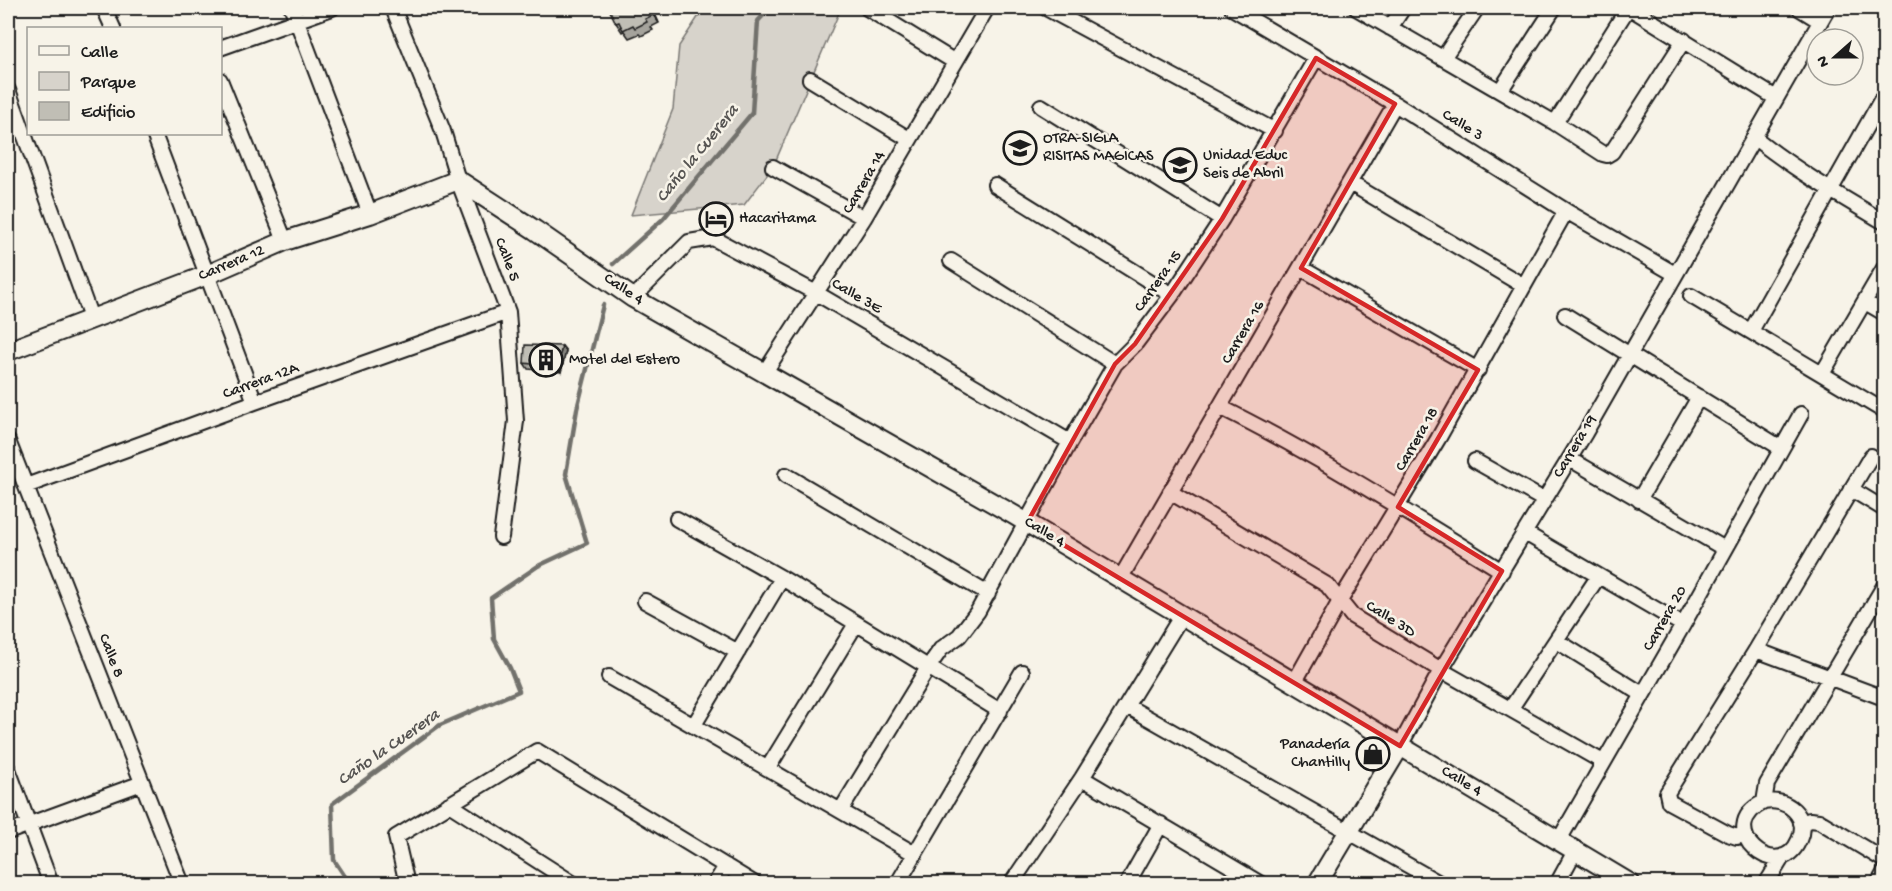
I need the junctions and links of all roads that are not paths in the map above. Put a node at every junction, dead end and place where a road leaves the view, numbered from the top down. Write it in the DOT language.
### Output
graph roads {
  1 [pos="104,8"];
  2 [pos="332,8"];
  3 [pos="393,8"];
  4 [pos="867,8"];
  5 [pos="987,8"];
  6 [pos="1046,8"];
  7 [pos="1232,8"];
  8 [pos="1356,8"];
  9 [pos="1403,8"];
  10 [pos="1477,8"];
  11 [pos="1554,8"];
  12 [pos="1629,8"];
  13 [pos="1799,8"];
  14 [pos="1828,8"];
  15 [pos="294,13"];
  16 [pos="1820,21"];
  17 [pos="113,27"];
  18 [pos="1390,28"];
  19 [pos="1684,40"];
  20 [pos="222,47"];
  21 [pos="1316,58"];
  22 [pos="1443,58"];
  23 [pos="955,62"];
  24 [pos="810,79"];
  25 [pos="222,85"];
  26 [pos="8,90"];
  27 [pos="1500,91"];
  28 [pos="1884,95"];
  29 [pos="1776,98"];
  30 [pos="1395,104"];
  31 [pos="1041,106"];
  32 [pos="1555,123"];
  33 [pos="1275,131"];
  34 [pos="154,135"];
  35 [pos="909,138"];
  36 [pos="1755,138"];
  37 [pos="773,167"];
  38 [pos="458,180"];
  39 [pos="1350,183"];
  40 [pos="995,185"];
  41 [pos="1832,191"];
  42 [pos="1566,211"];
  43 [pos="370,214"];
  44 [pos="864,218"];
  45 [pos="1222,219"];
  46 [pos="1884,222"];
  47 [pos="285,241"];
  48 [pos="951,261"];
  49 [pos="1300,268"];
  50 [pos="1884,268"];
  51 [pos="1675,274"];
  52 [pos="207,275"];
  53 [pos="1524,286"];
  54 [pos="816,293"];
  55 [pos="1172,295"];
  56 [pos="1691,296"];
  57 [pos="633,298"];
  58 [pos="1865,302"];
  59 [pos="508,312"];
  60 [pos="1884,313"];
  61 [pos="1564,315"];
  62 [pos="91,318"];
  63 [pos="1751,331"];
  64 [pos="8,351"];
  65 [pos="1629,354"];
  66 [pos="1115,364"];
  67 [pos="1478,370"];
  68 [pos="765,372"];
  69 [pos="1822,374"];
  70 [pos="1699,397"];
  71 [pos="255,402"];
  72 [pos="1220,407"];
  73 [pos="1884,411"];
  74 [pos="1801,414"];
  75 [pos="8,441"];
  76 [pos="1070,442"];
  77 [pos="1781,448"];
  78 [pos="1871,456"];
  79 [pos="1570,459"];
  80 [pos="1475,460"];
  81 [pos="786,475"];
  82 [pos="26,486"];
  83 [pos="1851,489"];
  84 [pos="1170,492"];
  85 [pos="1639,500"];
  86 [pos="1544,501"];
  87 [pos="1398,507"];
  88 [pos="1884,508"];
  89 [pos="677,519"];
  90 [pos="1027,523"];
  91 [pos="1525,533"];
  92 [pos="501,537"];
  93 [pos="1725,549"];
  94 [pos="1502,572"];
  95 [pos="1598,577"];
  96 [pos="782,578"];
  97 [pos="1120,579"];
  98 [pos="1884,586"];
  99 [pos="988,594"];
  100 [pos="645,601"];
  101 [pos="1340,601"];
  102 [pos="1182,615"];
  103 [pos="856,624"];
  104 [pos="1683,625"];
  105 [pos="1557,641"];
  106 [pos="1756,650"];
  107 [pos="738,652"];
  108 [pos="929,666"];
  109 [pos="1441,670"];
  110 [pos="1022,672"];
  111 [pos="609,676"];
  112 [pos="1830,678"];
  113 [pos="1294,683"];
  114 [pos="1642,694"];
  115 [pos="1884,698"];
  116 [pos="1126,706"];
  117 [pos="1511,708"];
  118 [pos="1000,711"];
  119 [pos="694,725"];
  120 [pos="1400,746"];
  121 [pos="1603,762"];
  122 [pos="768,768"];
  123 [pos="8,769"];
  124 [pos="1082,778"];
  125 [pos="142,783"];
  126 [pos="1764,802"];
  127 [pos="449,804"];
  128 [pos="841,810"];
  129 [pos="1801,823"];
  130 [pos="29,824"];
  131 [pos="1161,824"];
  132 [pos="1349,831"];
  133 [pos="8,832"];
  134 [pos="1745,834"];
  135 [pos="1559,840"];
  136 [pos="1575,850"];
  137 [pos="915,854"];
  138 [pos="1783,856"];
  139 [pos="1884,860"];
  140 [pos="726,866"];
  141 [pos="1884,873"];
  142 [pos="899,881"];
  143 [pos="51,884"];
  144 [pos="182,884"];
  145 [pos="407,884"];
  146 [pos="574,884"];
  147 [pos="715,884"];
  148 [pos="755,884"];
  149 [pos="1011,884"];
  150 [pos="1127,884"];
  151 [pos="1261,884"];
  152 [pos="1317,884"];
  153 [pos="1441,884"];
  154 [pos="1557,884"];
  155 [pos="1631,884"];
  156 [pos="1766,884"];
  157 [pos="1878,884"];
  1 -- 17 [label="street"];
  2 -- 15 [label="street"];
  3 -- 38 [label="street, Calle 5"];
  4 -- 23 [label="street"];
  5 -- 23 [label="street, Carrera 14"];
  6 -- 33 [label="street"];
  7 -- 21 [label="street, Calle 3"];
  8 -- 18 [label="street"];
  9 -- 18 [label="street"];
  10 -- 22 [label="street"];
  11 -- 27 [label="street"];
  12 -- 19 [label="street"];
  12 -- 32 [label="street"];
  13 -- 16 [label="street"];
  14 -- 16 [label="street, Carrera 19"];
  15 -- 20 [label="street"];
  15 -- 43 [label="street"];
  16 -- 29 [label="street, Carrera 19"];
  18 -- 22 [label="street"];
  19 -- 29 [label="street"];
  19 -- 32 [label="street"];
  21 -- 30 [label="street, Calle 3"];
  21 -- 33 [label="street, Carrera 15"];
  22 -- 27 [label="street"];
  23 -- 35 [label="street, Carrera 14"];
  24 -- 35 [label="street"];
  25 -- 47 [label="street"];
  26 -- 62 [label="street"];
  27 -- 32 [label="street"];
  28 -- 41 [label="street"];
  29 -- 36 [label="street, Carrera 19"];
  30 -- 39 [label="street, Carrera 16"];
  30 -- 42 [label="street, Calle 3"];
  31 -- 45 [label="street"];
  33 -- 45 [label="street, Carrera 15"];
  34 -- 52 [label="street"];
  35 -- 44 [label="street, Carrera 14"];
  36 -- 41 [label="street"];
  36 -- 51 [label="street, Carrera 19"];
  37 -- 44 [label="street"];
  38 -- 43 [label="street, Carrera 12"];
  38 -- 57 [label="street, Calle 4"];
  38 -- 59 [label="street, Calle 5"];
  39 -- 49 [label="street, Carrera 16"];
  39 -- 53 [label="street"];
  40 -- 55 [label="street"];
  41 -- 46 [label="street"];
  41 -- 63 [label="street"];
  42 -- 51 [label="street, Calle 3"];
  42 -- 53 [label="street, Carrera 18"];
  43 -- 47 [label="street, Carrera 12"];
  44 -- 54 [label="street, Carrera 14"];
  45 -- 55 [label="street, Carrera 15"];
  47 -- 52 [label="street, Carrera 12"];
  48 -- 66 [label="street"];
  49 -- 67 [label="street"];
  49 -- 72 [label="street, Carrera 16"];
  50 -- 58 [label="street"];
  51 -- 65 [label="street, Carrera 19"];
  52 -- 62 [label="street, Carrera 12"];
  52 -- 71 [label="street"];
  53 -- 67 [label="street, Carrera 18"];
  54 -- 57 [label="street, Calle 3E"];
  54 -- 68 [label="street, Carrera 14"];
  54 -- 76 [label="street, Calle 3E"];
  55 -- 66 [label="street, Carrera 15"];
  56 -- 63 [label="street"];
  57 -- 68 [label="street, Calle 4"];
  58 -- 60 [label="street"];
  58 -- 69 [label="street"];
  59 -- 71 [label="street, Carrera 12A"];
  59 -- 92 [label="street, Calle 5"];
  61 -- 65 [label="street"];
  62 -- 64 [label="street, Carrera 12"];
  63 -- 69 [label="street"];
  65 -- 70 [label="street"];
  65 -- 79 [label="street, Carrera 19"];
  66 -- 76 [label="street, Carrera 15"];
  67 -- 87 [label="street, Carrera 18"];
  68 -- 90 [label="street, Calle 4"];
  69 -- 73 [label="street"];
  70 -- 77 [label="street"];
  70 -- 85 [label="street"];
  71 -- 82 [label="street, Carrera 12A"];
  72 -- 84 [label="street, Carrera 16"];
  72 -- 87 [label="street"];
  74 -- 77 [label="street, Carrera 20"];
  75 -- 82 [label="street, Calle 8"];
  76 -- 90 [label="street, Carrera 15"];
  77 -- 93 [label="street, Carrera 20"];
  78 -- 83 [label="street"];
  79 -- 85 [label="street"];
  79 -- 86 [label="street, Carrera 19"];
  80 -- 86 [label="street"];
  81 -- 99 [label="street"];
  82 -- 125 [label="street, Calle 8"];
  83 -- 88 [label="street"];
  83 -- 106 [label="street"];
  84 -- 97 [label="street, Carrera 16"];
  84 -- 101 [label="street, Calle 3D"];
  85 -- 93 [label="street"];
  86 -- 91 [label="street, Carrera 19"];
  87 -- 94 [label="street"];
  87 -- 101 [label="street, Carrera 18"];
  89 -- 96 [label="street"];
  90 -- 97 [label="street, Calle 4"];
  90 -- 99 [label="street, Carrera 15"];
  91 -- 94 [label="street, Carrera 19"];
  91 -- 95 [label="street"];
  93 -- 104 [label="street, Carrera 20"];
  94 -- 109 [label="street, Carrera 19"];
  95 -- 104 [label="street"];
  95 -- 105 [label="street"];
  96 -- 103 [label="street"];
  96 -- 107 [label="street"];
  97 -- 102 [label="street, Calle 4"];
  98 -- 112 [label="street"];
  99 -- 108 [label="street, Carrera 15"];
  100 -- 107 [label="street"];
  101 -- 109 [label="street, Calle 3D"];
  101 -- 113 [label="street, Carrera 18"];
  102 -- 113 [label="street, Calle 4"];
  102 -- 116 [label="street"];
  103 -- 108 [label="street"];
  103 -- 122 [label="street"];
  104 -- 114 [label="street, Carrera 20"];
  105 -- 114 [label="street"];
  105 -- 117 [label="street"];
  106 -- 112 [label="street"];
  106 -- 134 [label="street"];
  107 -- 119 [label="street"];
  108 -- 118 [label="street"];
  108 -- 128 [label="street, Carrera 15"];
  109 -- 117 [label="street, Calle 3D"];
  109 -- 120 [label="street, Carrera 19"];
  110 -- 118 [label="street"];
  111 -- 119 [label="street"];
  112 -- 115 [label="street"];
  112 -- 126 [label="street"];
  113 -- 120 [label="street, Calle 4"];
  114 -- 121 [label="street, Carrera 20"];
  116 -- 124 [label="street"];
  116 -- 132 [label="street"];
  117 -- 121 [label="street, Calle 3D"];
  118 -- 137 [label="street"];
  119 -- 122 [label="street"];
  120 -- 132 [label="street, Carrera 19"];
  120 -- 135 [label="street, Calle 4"];
  121 -- 135 [label="street, Carrera 20"];
  122 -- 128 [label="street"];
  123 -- 130 [label="street"];
  124 -- 131 [label="street"];
  124 -- 149 [label="street"];
  125 -- 130 [label="street"];
  125 -- 144 [label="street, Calle 8"];
  126 -- 129 [label="street"];
  126 -- 134 [label="street"];
  127 -- 140 [label="street"];
  127 -- 145 [label="street"];
  127 -- 146 [label="street"];
  128 -- 137 [label="street"];
  129 -- 138 [label="street"];
  129 -- 139 [label="street"];
  130 -- 133 [label="street"];
  130 -- 143 [label="street"];
  131 -- 150 [label="street"];
  131 -- 151 [label="street"];
  132 -- 152 [label="street, Carrera 19"];
  132 -- 153 [label="street"];
  134 -- 138 [label="street"];
  135 -- 136 [label="street, Calle 4"];
  136 -- 154 [label="street"];
  136 -- 155 [label="street, Calle 4"];
  137 -- 142 [label="street"];
  138 -- 156 [label="street"];
  140 -- 147 [label="street"];
  140 -- 148 [label="street"];
  141 -- 157 [label="street"];
}
